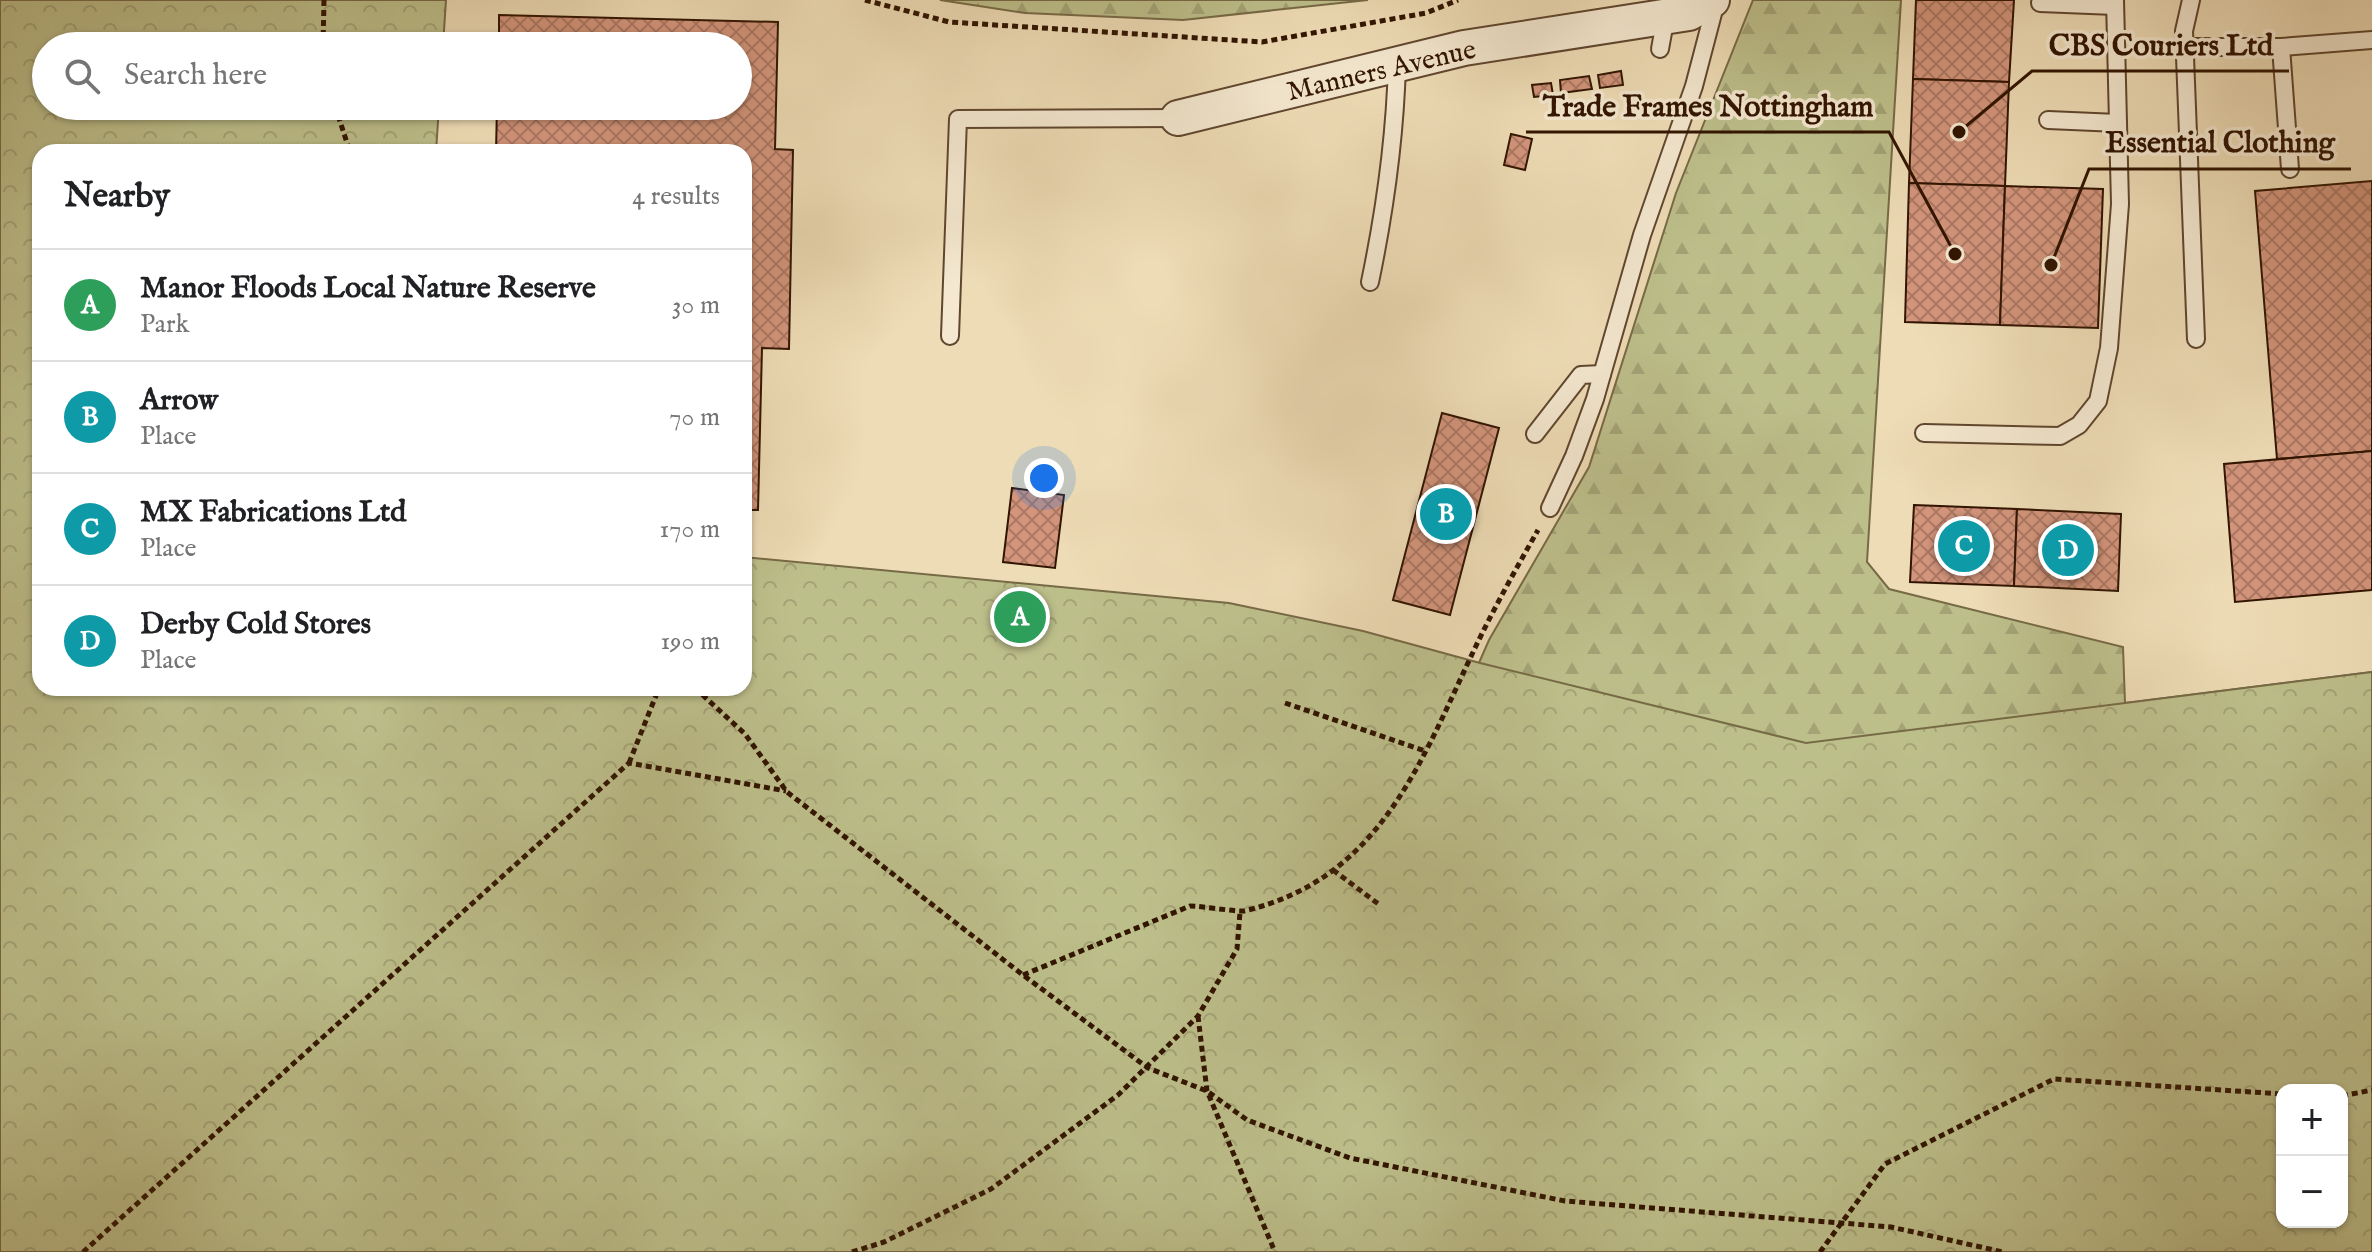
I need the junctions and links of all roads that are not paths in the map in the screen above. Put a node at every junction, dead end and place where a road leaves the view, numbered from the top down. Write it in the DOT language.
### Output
graph roads {
  1 [pos="1714,0"];
  2 [pos="2191,0"];
  3 [pos="2040,3"];
  4 [pos="2115,3"];
  5 [pos="1584,14"];
  6 [pos="2372,40"];
  7 [pos="2185,47"];
  8 [pos="2281,47"];
  9 [pos="1397,64"];
  10 [pos="1178,118"];
  11 [pos="2048,120"];
  12 [pos="2118,123"];
  13 [pos="2290,169"];
  14 [pos="1370,282"];
  15 [pos="950,336"];
  16 [pos="2196,339"];
  17 [pos="1602,374"];
  18 [pos="1924,433"];
  19 [pos="1535,434"];
  20 [pos="1550,508"];
  1 -- 5 [label="street, Manners Avenue"];
  1 -- 17 [label="lane"];
  2 -- 7 [label="lane"];
  3 -- 4 [label="lane"];
  4 -- 12 [label="lane"];
  5 -- 9 [label="street, Manners Avenue"];
  6 -- 8 [label="lane"];
  7 -- 8 [label="lane"];
  7 -- 16 [label="lane"];
  8 -- 13 [label="lane"];
  9 -- 10 [label="street, Manners Avenue"];
  9 -- 14 [label="lane"];
  10 -- 15 [label="lane"];
  11 -- 12 [label="lane"];
  12 -- 18 [label="lane"];
  17 -- 19 [label="lane"];
  17 -- 20 [label="lane"];
}
